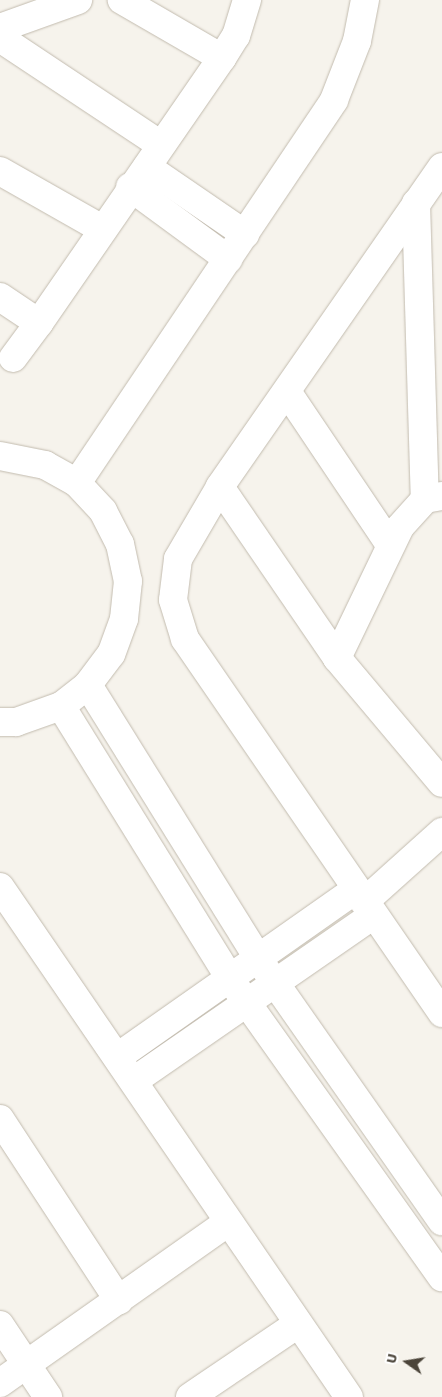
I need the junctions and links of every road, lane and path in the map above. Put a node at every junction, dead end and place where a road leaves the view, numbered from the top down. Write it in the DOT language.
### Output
graph roads {
  1 [pos="78,0"];
  2 [pos="122,0"];
  3 [pos="247,0"];
  4 [pos="365,0"];
  5 [pos="0,28"];
  6 [pos="0,38"];
  7 [pos="222,58"];
  8 [pos="154,156"];
  9 [pos="442,167"];
  10 [pos="0,171"];
  11 [pos="130,187"];
  12 [pos="416,203"];
  13 [pos="102,229"];
  14 [pos="245,234"];
  15 [pos="228,259"];
  16 [pos="0,297"];
  17 [pos="39,323"];
  18 [pos="13,358"];
  19 [pos="288,393"];
  20 [pos="3,453"];
  21 [pos="77,483"];
  22 [pos="220,487"];
  23 [pos="433,498"];
  24 [pos="390,545"];
  25 [pos="337,658"];
  26 [pos="88,685"];
  27 [pos="61,706"];
  28 [pos="0,722"];
  29 [pos="442,783"];
  30 [pos="442,832"];
  31 [pos="0,887"];
  32 [pos="364,902"];
  33 [pos="259,960"];
  34 [pos="230,979"];
  35 [pos="275,983"];
  36 [pos="247,1004"];
  37 [pos="442,1013"];
  38 [pos="119,1056"];
  39 [pos="135,1080"];
  40 [pos="0,1119"];
  41 [pos="442,1221"];
  42 [pos="228,1222"];
  43 [pos="442,1277"];
  44 [pos="119,1301"];
  45 [pos="298,1324"];
  46 [pos="0,1325"];
  47 [pos="28,1367"];
  48 [pos="0,1383"];
  49 [pos="200,1394"];
  50 [pos="48,1397"];
  51 [pos="349,1397"];
  1 -- 5 [label="street"];
  2 -- 7 [label="street"];
  3 -- 7 [label="street"];
  4 -- 14 [label="street"];
  6 -- 8 [label="street"];
  7 -- 8 [label="street"];
  8 -- 11 [label="street"];
  8 -- 14 [label="street"];
  9 -- 12 [label="street"];
  10 -- 13 [label="street"];
  11 -- 13 [label="street"];
  11 -- 15 [label="street"];
  12 -- 19 [label="street"];
  12 -- 23 [label="street"];
  13 -- 17 [label="street"];
  14 -- 15 [label="street"];
  15 -- 21 [label="street"];
  16 -- 17 [label="street"];
  17 -- 18 [label="street"];
  19 -- 22 [label="street"];
  19 -- 24 [label="street"];
  20 -- 21 [label="street"];
  21 -- 26 [label="street"];
  22 -- 25 [label="street"];
  22 -- 32 [label="street"];
  23 -- 24 [label="street"];
  24 -- 25 [label="street"];
  25 -- 29 [label="street"];
  26 -- 27 [label="street"];
  26 -- 33 [label="street"];
  27 -- 28 [label="street"];
  27 -- 34 [label="street"];
  30 -- 32 [label="street"];
  31 -- 38 [label="street"];
  32 -- 33 [label="street"];
  32 -- 35 [label="street"];
  32 -- 37 [label="street"];
  33 -- 34 [label="street"];
  33 -- 35 [label="street"];
  34 -- 36 [label="street"];
  34 -- 38 [label="street"];
  35 -- 36 [label="street"];
  35 -- 41 [label="street"];
  36 -- 39 [label="street"];
  36 -- 43 [label="street"];
  38 -- 39 [label="street"];
  39 -- 42 [label="street"];
  40 -- 44 [label="street"];
  42 -- 44 [label="street"];
  42 -- 45 [label="street"];
  44 -- 47 [label="street"];
  45 -- 49 [label="street"];
  45 -- 51 [label="street"];
  46 -- 47 [label="street"];
  47 -- 48 [label="street"];
  47 -- 50 [label="street"];
}
